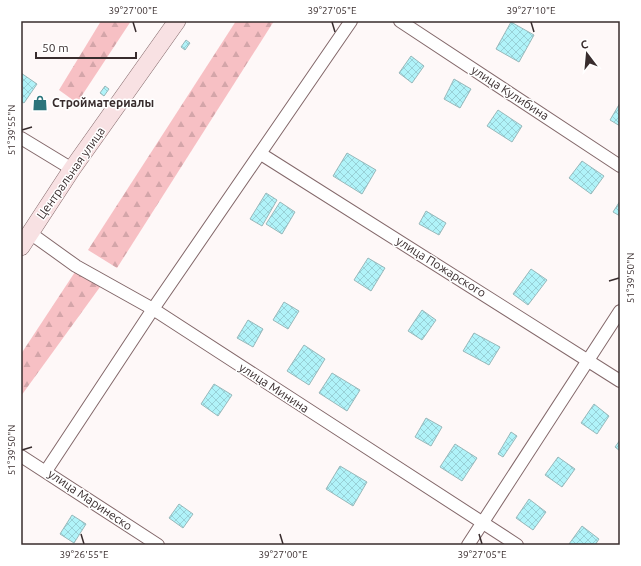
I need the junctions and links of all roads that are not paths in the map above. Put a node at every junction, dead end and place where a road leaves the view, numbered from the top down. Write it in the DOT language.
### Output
graph roads {
  1 [pos="177,21"];
  2 [pos="351,21"];
  3 [pos="400,21"];
  4 [pos="21,138"];
  5 [pos="261,154"];
  6 [pos="620,166"];
  7 [pos="72,169"];
  8 [pos="25,240"];
  9 [pos="154,309"];
  10 [pos="620,311"];
  11 [pos="588,360"];
  12 [pos="620,380"];
  13 [pos="21,456"];
  14 [pos="46,471"];
  15 [pos="483,523"];
  16 [pos="158,545"];
  17 [pos="468,545"];
  18 [pos="517,545"];
  1 -- 7 [label="main road, Центральная улица"];
  2 -- 5 [label="street"];
  3 -- 6 [label="street, улица Кулибина"];
  4 -- 7 [label="street"];
  5 -- 9 [label="street"];
  5 -- 11 [label="street, улица Пожарского"];
  7 -- 8 [label="main road, Центральная улица"];
  8 -- 9 [label="street, улица Минина"];
  9 -- 14 [label="street"];
  9 -- 15 [label="street, улица Минина"];
  10 -- 11 [label="street"];
  11 -- 12 [label="street, улица Пожарского"];
  11 -- 15 [label="street"];
  13 -- 14 [label="street, улица Маринеско"];
  14 -- 16 [label="street, улица Маринеско"];
  15 -- 17 [label="street"];
  15 -- 18 [label="street, улица Минина"];
}
